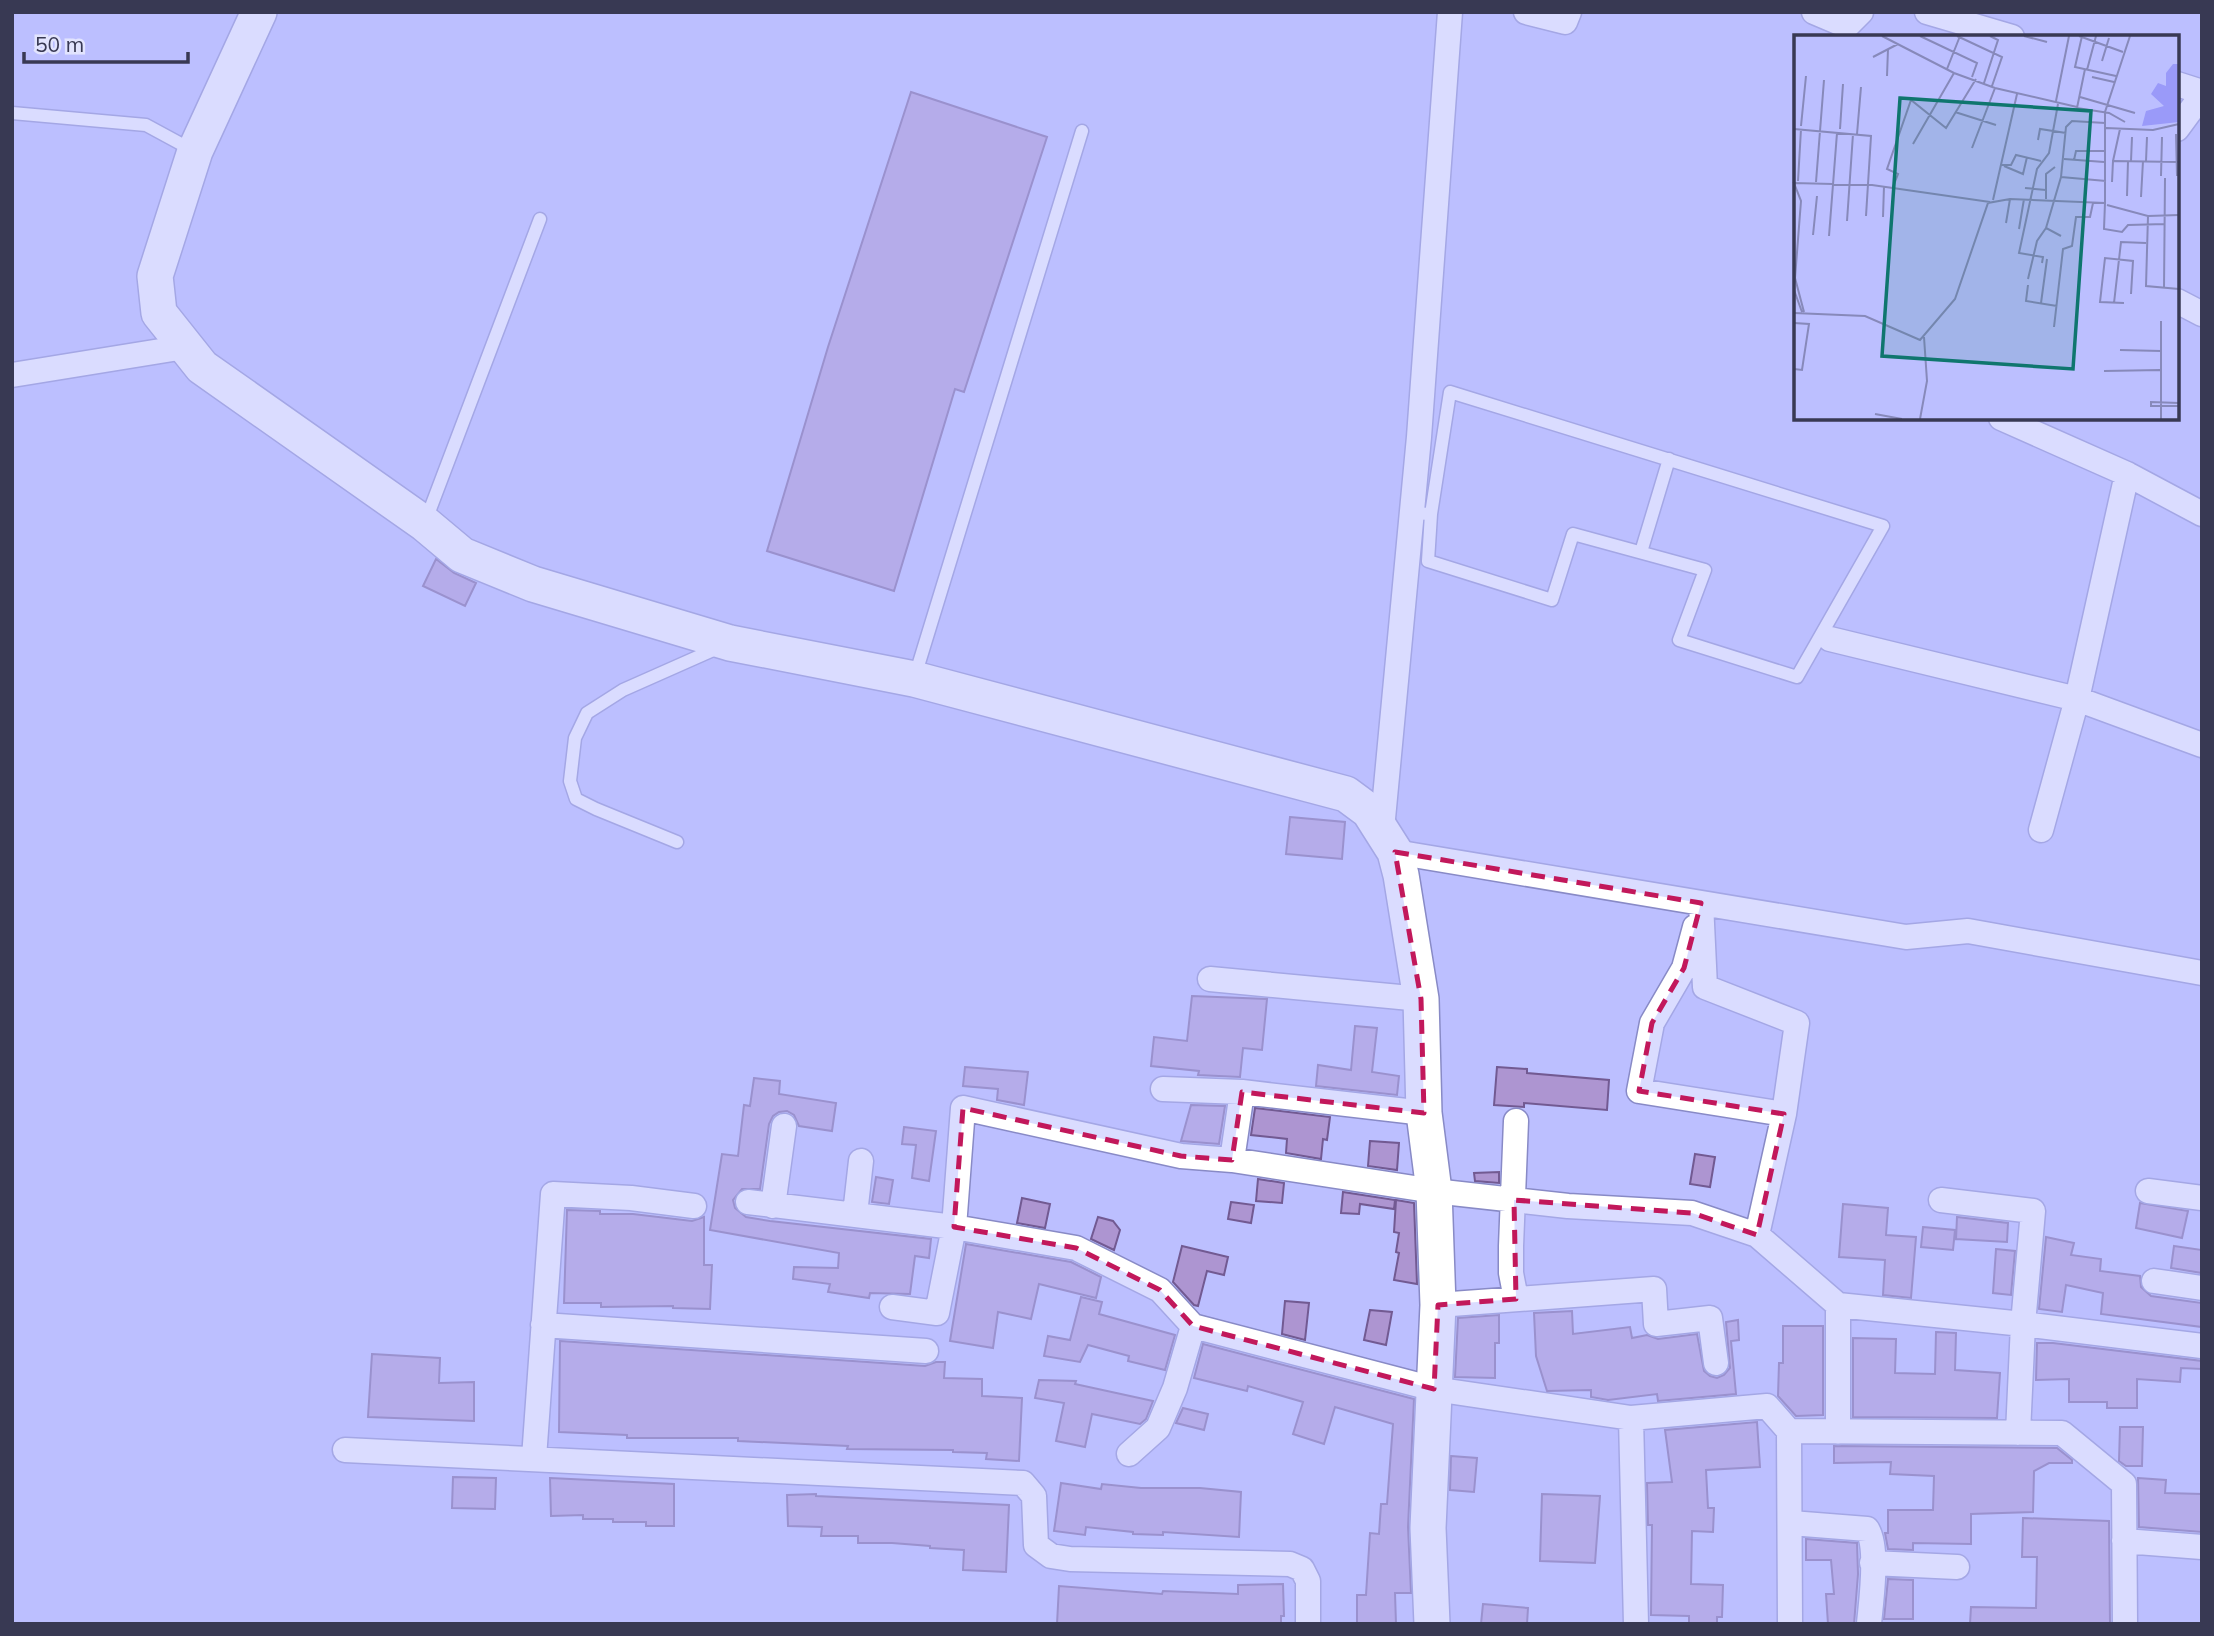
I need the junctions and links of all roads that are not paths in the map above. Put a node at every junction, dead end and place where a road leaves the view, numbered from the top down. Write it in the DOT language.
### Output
graph roads {
  1 [pos="259,12"];
  2 [pos="1450,12"];
  3 [pos="1525,12"];
  4 [pos="1569,12"];
  5 [pos="1814,12"];
  6 [pos="1861,12"];
  7 [pos="1927,12"];
  8 [pos="2005,35"];
  9 [pos="2179,86"];
  10 [pos="2202,93"];
  11 [pos="12,113"];
  12 [pos="2179,126"];
  13 [pos="1082,131"];
  14 [pos="195,152"];
  15 [pos="540,219"];
  16 [pos="2179,303"];
  17 [pos="2202,314"];
  18 [pos="185,347"];
  19 [pos="14,379"];
  20 [pos="2006,420"];
  21 [pos="1669,459"];
  22 [pos="2127,474"];
  23 [pos="1421,513"];
  24 [pos="2202,514"];
  25 [pos="425,524"];
  26 [pos="1641,552"];
  27 [pos="1830,639"];
  28 [pos="730,643"];
  29 [pos="914,679"];
  30 [pos="2077,699"];
  31 [pos="2202,746"];
  32 [pos="2041,831"];
  33 [pos="1388,840"];
  34 [pos="677,842"];
  35 [pos="1701,903"];
  36 [pos="2202,973"];
  37 [pos="1210,979"];
  38 [pos="1421,999"];
  39 [pos="1163,1089"];
  40 [pos="1242,1092"];
  41 [pos="1424,1113"];
  42 [pos="1784,1114"];
  43 [pos="1516,1121"];
  44 [pos="784,1126"];
  45 [pos="1232,1160"];
  46 [pos="861,1161"];
  47 [pos="1434,1191"];
  48 [pos="2148,1191"];
  49 [pos="2202,1198"];
  50 [pos="1514,1200"];
  51 [pos="1941,1200"];
  52 [pos="748,1202"];
  53 [pos="694,1206"];
  54 [pos="773,1206"];
  55 [pos="855,1213"];
  56 [pos="954,1227"];
  57 [pos="1757,1235"];
  58 [pos="2154,1281"];
  59 [pos="2202,1288"];
  60 [pos="1516,1299"];
  61 [pos="1438,1305"];
  62 [pos="1838,1305"];
  63 [pos="892,1307"];
  64 [pos="2023,1324"];
  65 [pos="543,1325"];
  66 [pos="1193,1326"];
  67 [pos="2202,1346"];
  68 [pos="926,1351"];
  69 [pos="1716,1363"];
  70 [pos="1434,1389"];
  71 [pos="1631,1418"];
  72 [pos="1789,1431"];
  73 [pos="1838,1432"];
  74 [pos="2018,1433"];
  75 [pos="345,1450"];
  76 [pos="1129,1454"];
  77 [pos="534,1458"];
  78 [pos="1791,1523"];
  79 [pos="2124,1541"];
  80 [pos="2202,1547"];
  81 [pos="1872,1563"];
  82 [pos="1957,1567"];
  83 [pos="1308,1624"];
  84 [pos="1432,1624"];
  85 [pos="1636,1624"];
  86 [pos="1790,1624"];
  87 [pos="1869,1624"];
  88 [pos="2125,1624"];
  1 -- 14 [label="main road"];
  2 -- 23 [label="street"];
  3 -- 4 [label="street"];
  5 -- 6 [label="street"];
  7 -- 8 [label="street"];
  9 -- 10 [label="street"];
  10 -- 12 [label="street"];
  11 -- 14 [label="lane"];
  13 -- 29 [label="lane"];
  14 -- 18 [label="main road"];
  15 -- 25 [label="lane"];
  16 -- 17 [label="street"];
  18 -- 19 [label="street"];
  18 -- 25 [label="main road"];
  20 -- 22 [label="street"];
  21 -- 23 [label="lane"];
  21 -- 26 [label="lane"];
  21 -- 26 [label="lane"];
  22 -- 24 [label="street"];
  22 -- 30 [label="street"];
  23 -- 26 [label="lane"];
  23 -- 33 [label="street"];
  25 -- 28 [label="main road"];
  27 -- 30 [label="street"];
  28 -- 29 [label="main road"];
  28 -- 34 [label="lane"];
  29 -- 33 [label="main road"];
  30 -- 31 [label="street"];
  30 -- 32 [label="street"];
  33 -- 35 [label="street"];
  33 -- 38 [label="main road"];
  35 -- 36 [label="street"];
  35 -- 42 [label="street"];
  35 -- 42 [label="street"];
  37 -- 38 [label="street"];
  38 -- 41 [label="main road"];
  39 -- 40 [label="street"];
  40 -- 41 [label="street"];
  40 -- 45 [label="street"];
  41 -- 47 [label="main road"];
  42 -- 57 [label="street"];
  43 -- 50 [label="street"];
  44 -- 54 [label="street"];
  45 -- 47 [label="street"];
  45 -- 56 [label="street"];
  46 -- 55 [label="street"];
  47 -- 50 [label="street"];
  47 -- 61 [label="main road"];
  48 -- 49 [label="street"];
  50 -- 57 [label="street"];
  50 -- 60 [label="street"];
  51 -- 64 [label="street"];
  52 -- 54 [label="street"];
  53 -- 65 [label="street"];
  54 -- 55 [label="street"];
  55 -- 56 [label="street"];
  56 -- 63 [label="street"];
  56 -- 66 [label="street"];
  57 -- 62 [label="street"];
  58 -- 59 [label="street"];
  60 -- 61 [label="street"];
  60 -- 69 [label="street"];
  61 -- 70 [label="main road"];
  62 -- 64 [label="street"];
  62 -- 73 [label="street"];
  64 -- 67 [label="street"];
  64 -- 74 [label="street"];
  65 -- 68 [label="street"];
  65 -- 77 [label="street"];
  66 -- 70 [label="street"];
  66 -- 76 [label="street"];
  70 -- 71 [label="street"];
  70 -- 84 [label="main road"];
  71 -- 72 [label="street"];
  71 -- 85 [label="street"];
  72 -- 73 [label="street"];
  72 -- 78 [label="street"];
  73 -- 74 [label="street"];
  74 -- 79 [label="street"];
  75 -- 77 [label="street"];
  77 -- 83 [label="street"];
  78 -- 81 [label="street"];
  78 -- 86 [label="street"];
  79 -- 80 [label="street"];
  79 -- 88 [label="street"];
  81 -- 82 [label="street"];
  81 -- 87 [label="street"];
}
